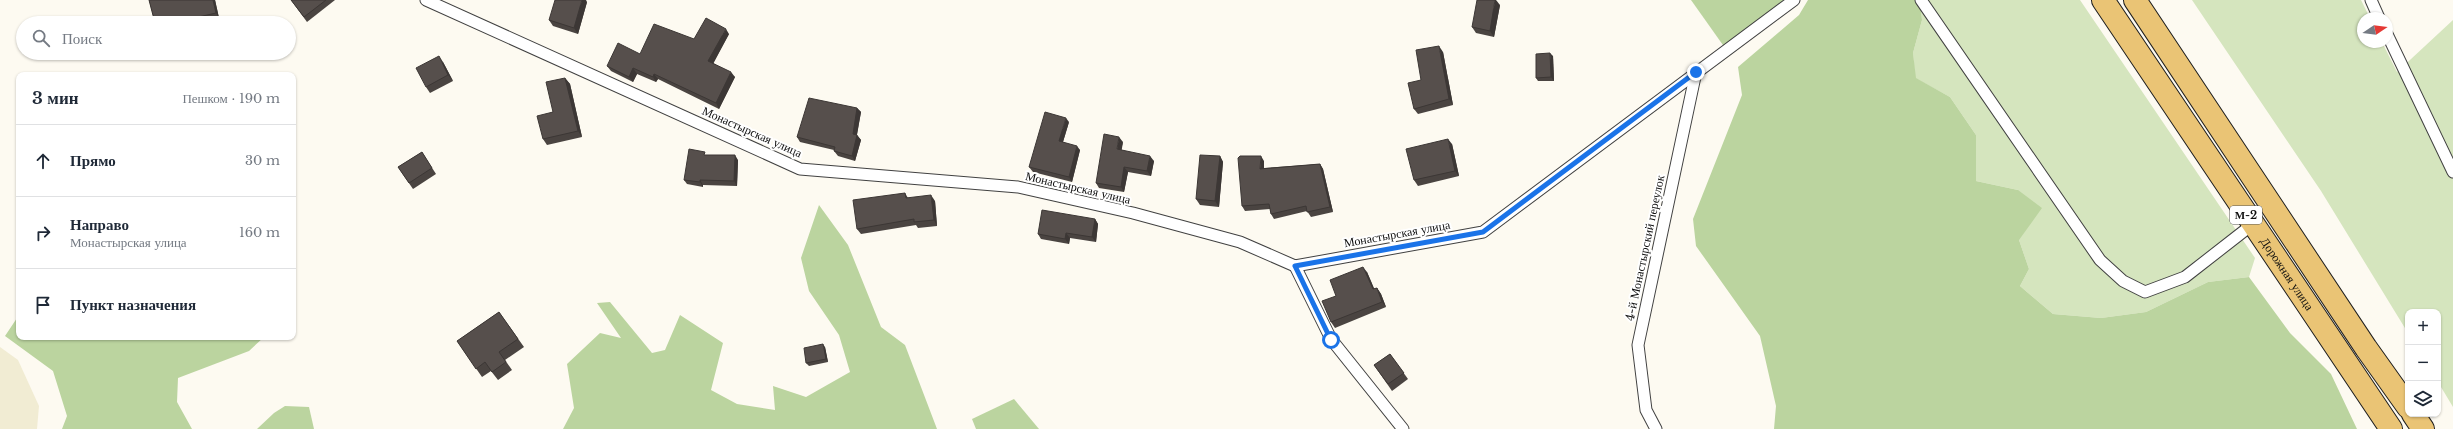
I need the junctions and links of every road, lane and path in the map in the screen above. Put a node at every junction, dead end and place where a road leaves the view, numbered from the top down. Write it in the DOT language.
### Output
graph roads {
  1 [pos="426,0"];
  2 [pos="1794,0"];
  3 [pos="1921,0"];
  4 [pos="2102,0"];
  5 [pos="2135,0"];
  6 [pos="2371,0"];
  7 [pos="2376,12"];
  8 [pos="2393,47"];
  9 [pos="1696,72"];
  10 [pos="2453,172"];
  11 [pos="2252,224"];
  12 [pos="1295,266"];
  13 [pos="2405,403"];
  14 [pos="2415,417"];
  15 [pos="1403,429"];
  16 [pos="1656,429"];
  17 [pos="2391,429"];
  18 [pos="2423,429"];
  1 -- 12 [label="lane, Монастырская улица"];
  2 -- 9 [label="lane, Монастырская улица"];
  3 -- 11 [label="lane"];
  4 -- 11 [label="main road, Дорожная улица / М-2"];
  5 -- 13 [label="main road, Дорожная улица / М-2"];
  6 -- 7 [label="lane"];
  8 -- 10 [label="lane"];
  9 -- 12 [label="lane, Монастырская улица"];
  9 -- 16 [label="lane, 4-й Монастырский переулок"];
  11 -- 17 [label="main road, Дорожная улица / М-2"];
  12 -- 15 [label="lane"];
  14 -- 18 [label="main road"];
}
